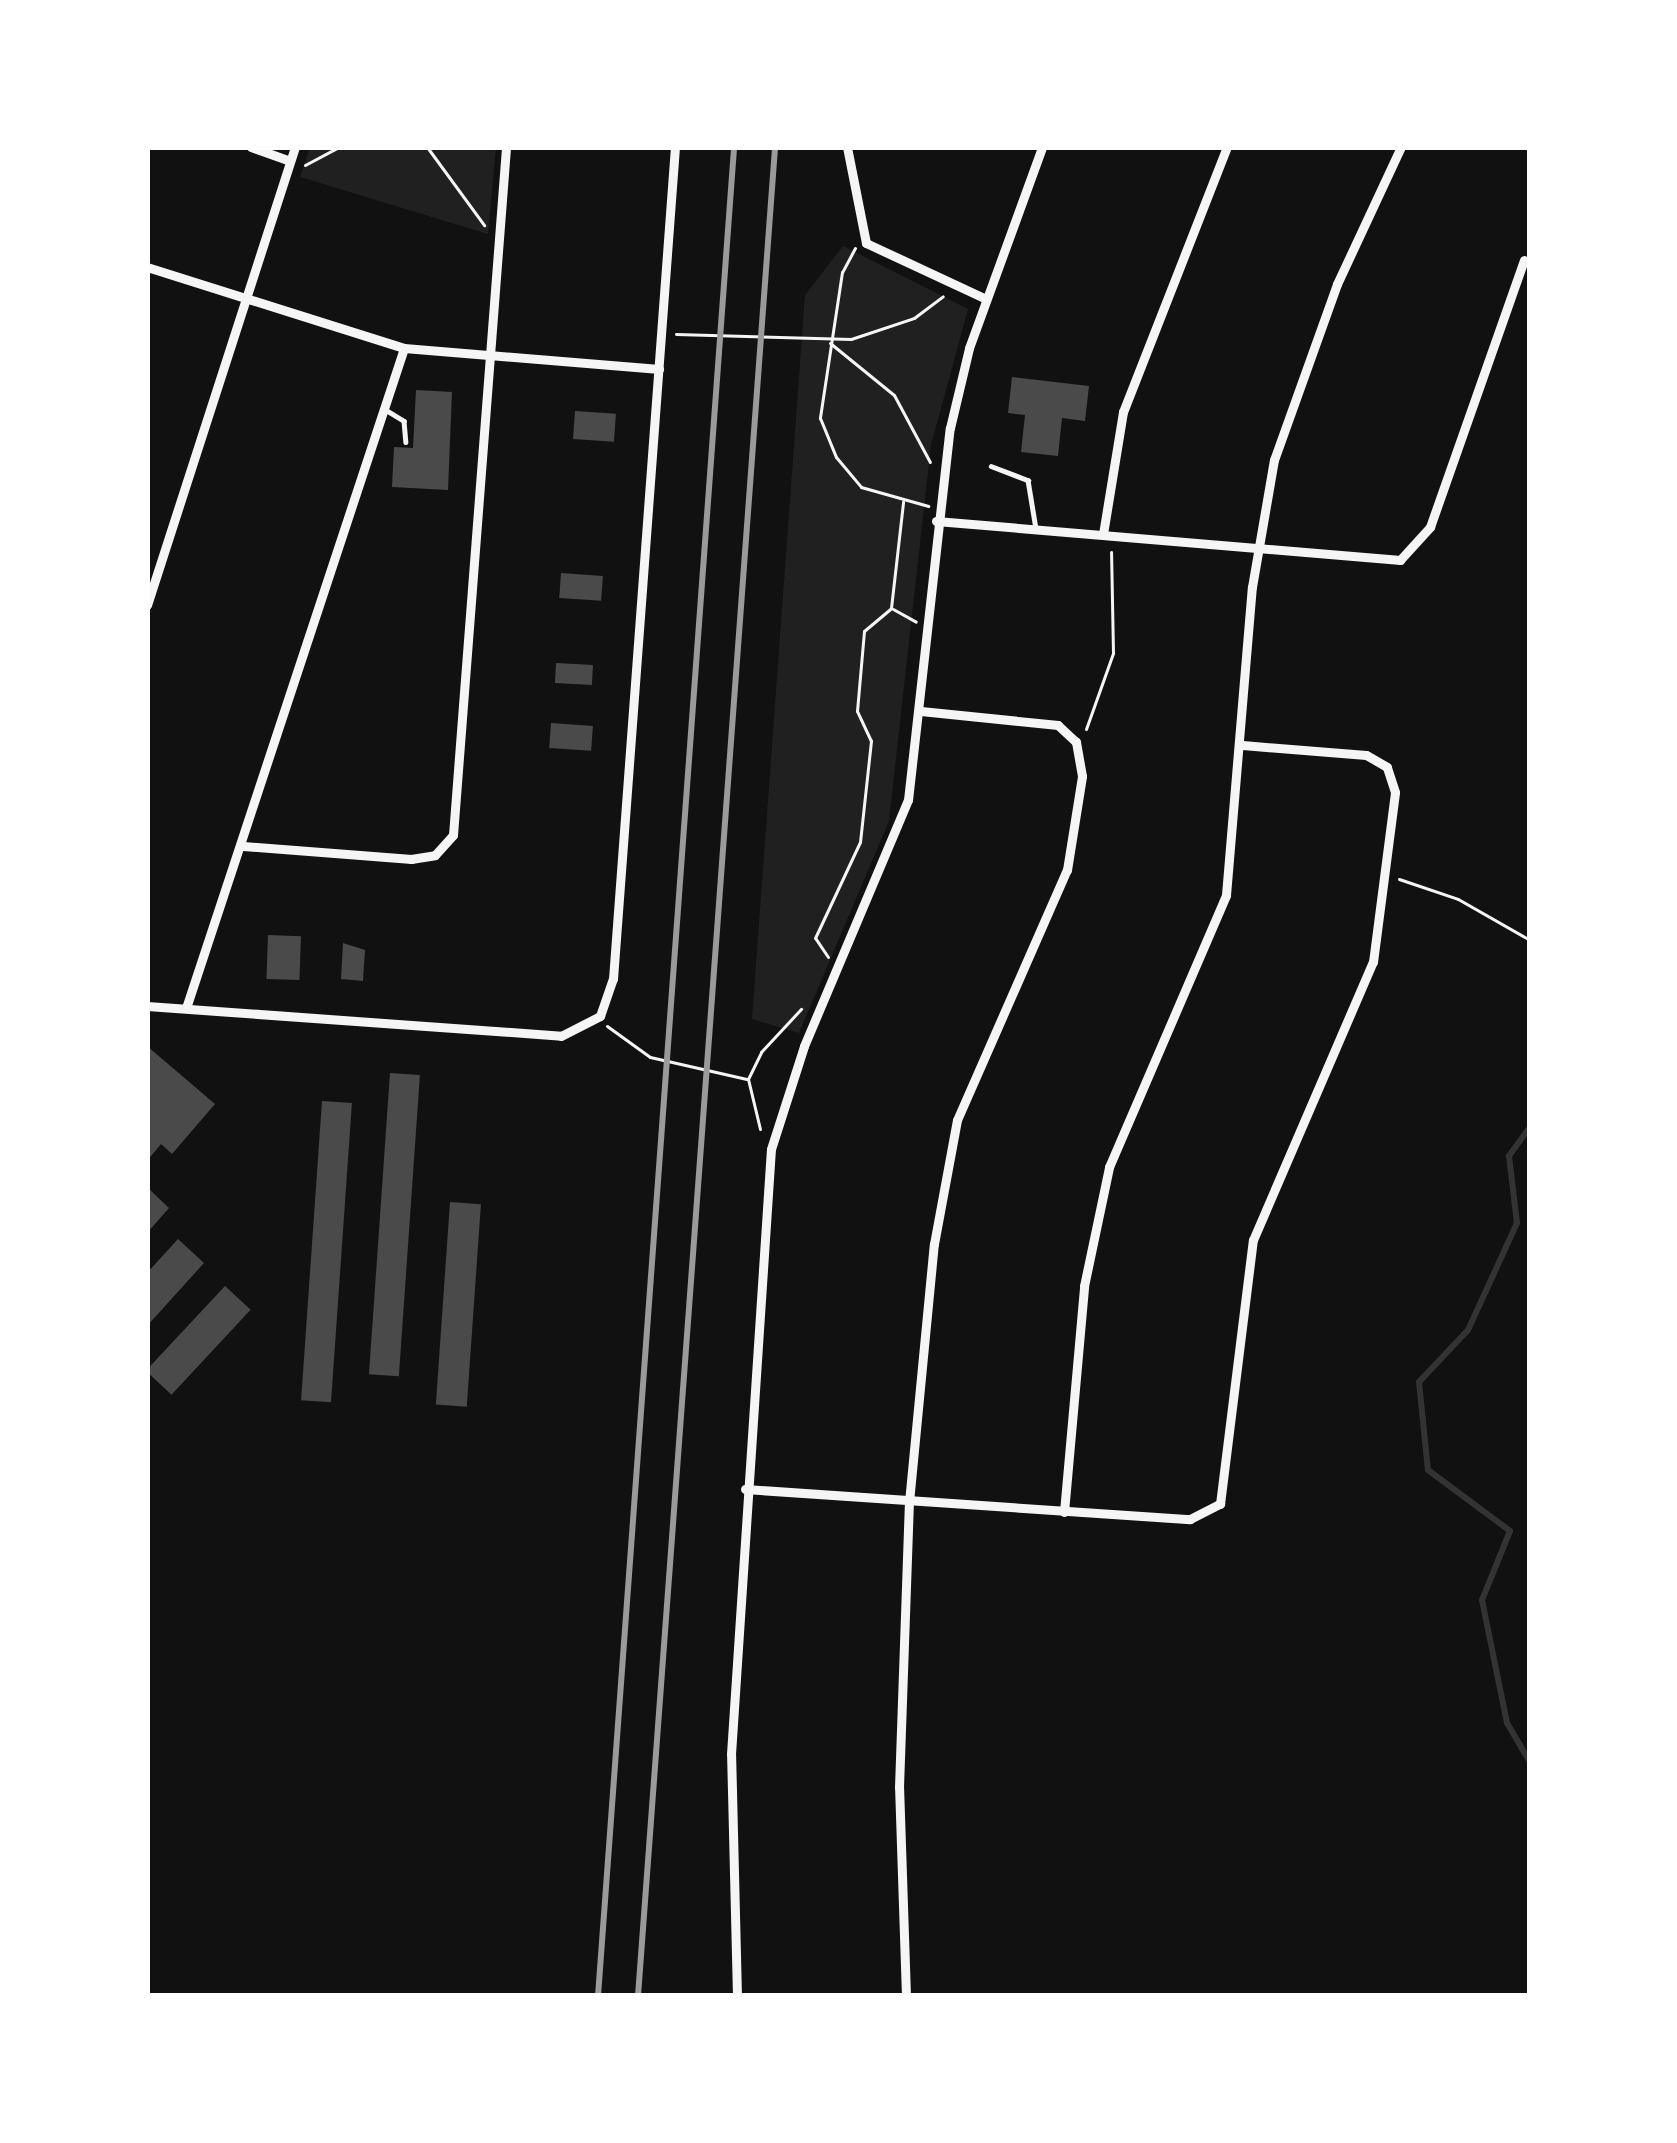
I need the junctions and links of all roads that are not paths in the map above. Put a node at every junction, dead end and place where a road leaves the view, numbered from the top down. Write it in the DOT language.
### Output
graph roads {
  1 [pos="250,147"];
  2 [pos="295,147"];
  3 [pos="506,147"];
  4 [pos="675,147"];
  5 [pos="847,147"];
  6 [pos="1042,147"];
  7 [pos="1226,147"];
  8 [pos="1401,147"];
  9 [pos="290,161"];
  10 [pos="1524,260"];
  11 [pos="147,267"];
  12 [pos="986,299"];
  13 [pos="247,302"];
  14 [pos="404,348"];
  15 [pos="491,357"];
  16 [pos="658,369"];
  17 [pos="385,410"];
  18 [pos="406,442"];
  19 [pos="991,466"];
  20 [pos="936,520"];
  21 [pos="1036,529"];
  22 [pos="1103,534"];
  23 [pos="1258,549"];
  24 [pos="147,605"];
  25 [pos="921,711"];
  26 [pos="1242,745"];
  27 [pos="243,846"];
  28 [pos="147,1006"];
  29 [pos="186,1008"];
  30 [pos="745,1489"];
  31 [pos="909,1502"];
  32 [pos="1064,1512"];
  33 [pos="737,1996"];
  34 [pos="906,1996"];
  1 -- 9 [label="street"];
  2 -- 9 [label="street"];
  3 -- 15 [label="street"];
  4 -- 16 [label="street"];
  5 -- 12 [label="street"];
  6 -- 12 [label="street"];
  7 -- 22 [label="street"];
  8 -- 23 [label="street"];
  9 -- 13 [label="street"];
  10 -- 23 [label="street"];
  11 -- 13 [label="street"];
  12 -- 20 [label="street"];
  13 -- 14 [label="street"];
  13 -- 24 [label="street"];
  14 -- 15 [label="street"];
  14 -- 17 [label="street"];
  15 -- 16 [label="street"];
  15 -- 27 [label="street"];
  16 -- 29 [label="street"];
  17 -- 18 [label="lane"];
  17 -- 27 [label="street"];
  19 -- 21 [label="lane"];
  20 -- 21 [label="street"];
  20 -- 25 [label="street"];
  21 -- 22 [label="street"];
  22 -- 23 [label="street"];
  23 -- 26 [label="street"];
  25 -- 30 [label="street"];
  25 -- 31 [label="street"];
  26 -- 32 [label="street"];
  26 -- 32 [label="street"];
  27 -- 29 [label="street"];
  28 -- 29 [label="street"];
  30 -- 31 [label="street"];
  30 -- 33 [label="street"];
  31 -- 32 [label="street"];
  31 -- 34 [label="street"];
}
